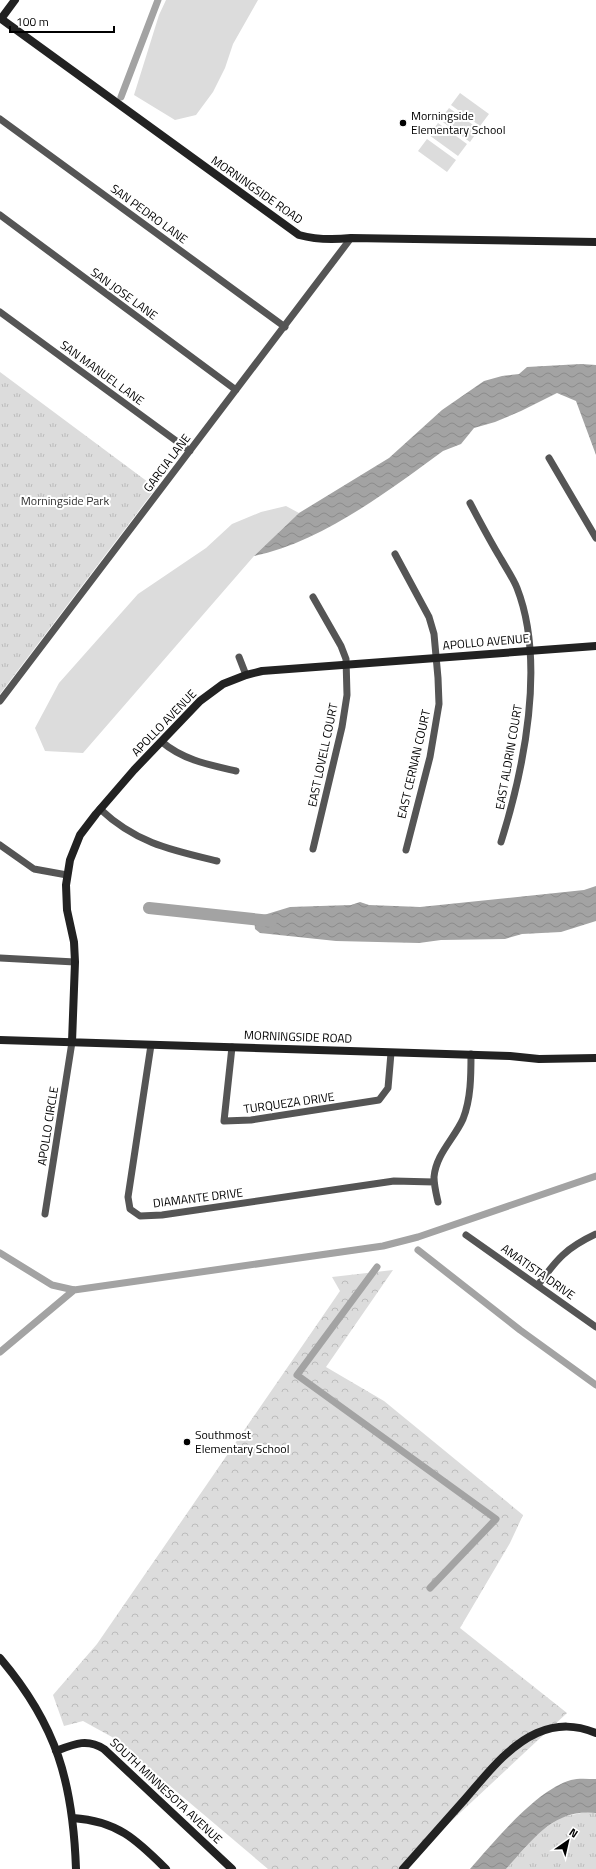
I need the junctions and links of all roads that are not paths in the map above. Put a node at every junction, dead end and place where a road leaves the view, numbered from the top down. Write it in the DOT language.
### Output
graph roads {
  1 [pos="15,0"];
  2 [pos="0,19"];
  3 [pos="0,118"];
  4 [pos="0,216"];
  5 [pos="351,238"];
  6 [pos="596,242"];
  7 [pos="0,312"];
  8 [pos="285,327"];
  9 [pos="236,390"];
  10 [pos="190,451"];
  11 [pos="549,458"];
  12 [pos="470,503"];
  13 [pos="596,538"];
  14 [pos="395,554"];
  15 [pos="313,597"];
  16 [pos="596,646"];
  17 [pos="529,651"];
  18 [pos="239,658"];
  19 [pos="437,658"];
  20 [pos="347,665"];
  21 [pos="246,675"];
  22 [pos="0,701"];
  23 [pos="162,742"];
  24 [pos="236,771"];
  25 [pos="100,809"];
  26 [pos="501,842"];
  27 [pos="0,845"];
  28 [pos="313,849"];
  29 [pos="406,850"];
  30 [pos="217,861"];
  31 [pos="67,876"];
  32 [pos="0,958"];
  33 [pos="75,962"];
  34 [pos="0,1040"];
  35 [pos="72,1042"];
  36 [pos="151,1045"];
  37 [pos="232,1047"];
  38 [pos="391,1053"];
  39 [pos="471,1054"];
  40 [pos="596,1058"];
  41 [pos="434,1182"];
  42 [pos="438,1202"];
  43 [pos="45,1214"];
  44 [pos="596,1234"];
  45 [pos="466,1235"];
  46 [pos="538,1285"];
  47 [pos="596,1328"];
  48 [pos="0,1658"];
  49 [pos="596,1734"];
  50 [pos="56,1751"];
  51 [pos="73,1818"];
  52 [pos="76,1869"];
  53 [pos="166,1869"];
  54 [pos="232,1869"];
  55 [pos="403,1869"];
  1 -- 2 [label="street"];
  2 -- 5 [label="street, MORNINGSIDE ROAD"];
  3 -- 8 [label="street, SAN PEDRO LANE"];
  4 -- 9 [label="street, SAN JOSE LANE"];
  5 -- 6 [label="street, MORNINGSIDE ROAD"];
  5 -- 8 [label="street, GARCIA LANE"];
  7 -- 10 [label="street, SAN MANUEL LANE"];
  8 -- 9 [label="street, GARCIA LANE"];
  9 -- 10 [label="street, GARCIA LANE"];
  10 -- 22 [label="street, GARCIA LANE"];
  11 -- 13 [label="street"];
  12 -- 17 [label="street, EAST ALDRIN COURT"];
  14 -- 19 [label="street, EAST CERNAN COURT"];
  15 -- 20 [label="street, EAST LOVELL COURT"];
  16 -- 17 [label="street, APOLLO AVENUE"];
  17 -- 19 [label="street, APOLLO AVENUE"];
  17 -- 26 [label="street, EAST ALDRIN COURT"];
  18 -- 21 [label="street"];
  19 -- 20 [label="street, APOLLO AVENUE"];
  19 -- 29 [label="street, EAST CERNAN COURT"];
  20 -- 21 [label="street, APOLLO AVENUE"];
  20 -- 28 [label="street, EAST LOVELL COURT"];
  21 -- 23 [label="street, APOLLO AVENUE"];
  23 -- 24 [label="street"];
  23 -- 25 [label="street, APOLLO AVENUE"];
  25 -- 30 [label="street"];
  25 -- 31 [label="street, APOLLO AVENUE"];
  27 -- 31 [label="street"];
  31 -- 33 [label="street, APOLLO AVENUE"];
  32 -- 33 [label="street"];
  33 -- 35 [label="street, APOLLO AVENUE"];
  34 -- 35 [label="street, MORNINGSIDE ROAD"];
  35 -- 36 [label="street, MORNINGSIDE ROAD"];
  35 -- 43 [label="street, APOLLO CIRCLE"];
  36 -- 37 [label="street, MORNINGSIDE ROAD"];
  36 -- 41 [label="street, DIAMANTE DRIVE"];
  37 -- 38 [label="street, MORNINGSIDE ROAD"];
  37 -- 38 [label="street, TURQUEZA DRIVE"];
  38 -- 39 [label="street, MORNINGSIDE ROAD"];
  39 -- 40 [label="street, MORNINGSIDE ROAD"];
  39 -- 41 [label="street"];
  41 -- 42 [label="street"];
  44 -- 46 [label="street"];
  45 -- 46 [label="street, AMATISTA DRIVE"];
  46 -- 47 [label="street, AMATISTA DRIVE"];
  48 -- 50 [label="street"];
  49 -- 55 [label="street"];
  50 -- 51 [label="street"];
  50 -- 54 [label="street, SOUTH MINNESOTA AVENUE"];
  51 -- 52 [label="street"];
  51 -- 53 [label="street"];
}
